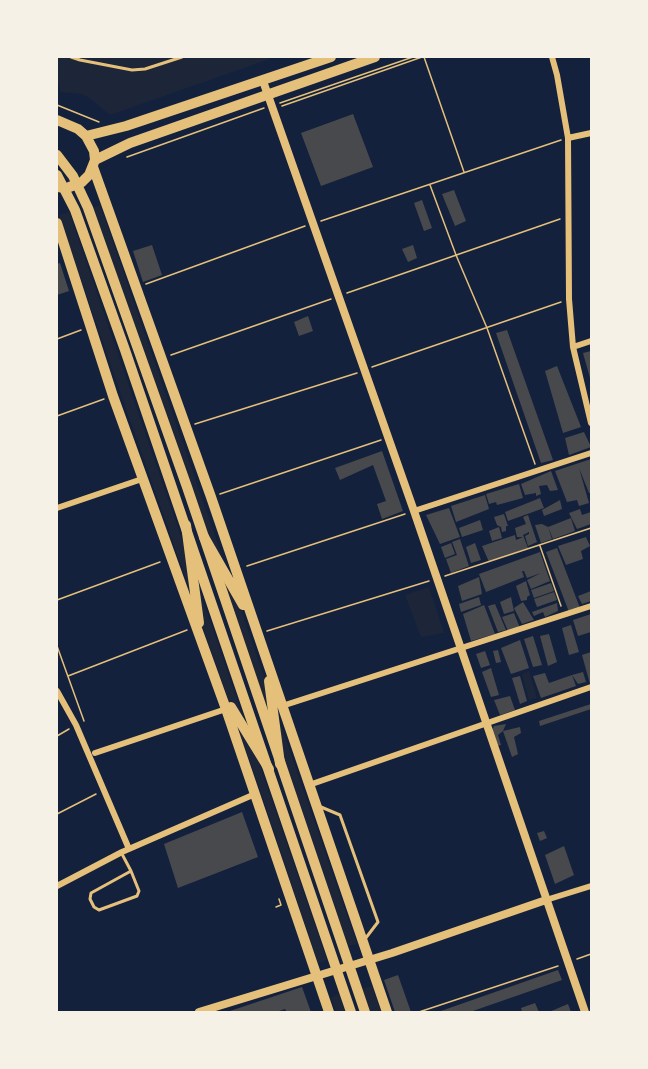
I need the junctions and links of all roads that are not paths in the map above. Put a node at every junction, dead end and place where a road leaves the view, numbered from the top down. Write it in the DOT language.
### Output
graph roads {
  1 [pos="72,57"];
  2 [pos="182,57"];
  3 [pos="331,57"];
  4 [pos="375,57"];
  5 [pos="552,57"];
  6 [pos="263,81"];
  7 [pos="268,93"];
  8 [pos="57,120"];
  9 [pos="591,133"];
  10 [pos="86,136"];
  11 [pos="568,138"];
  12 [pos="57,155"];
  13 [pos="94,163"];
  14 [pos="57,175"];
  15 [pos="57,187"];
  16 [pos="57,223"];
  17 [pos="61,249"];
  18 [pos="591,341"];
  19 [pos="573,347"];
  20 [pos="591,423"];
  21 [pos="591,453"];
  22 [pos="142,478"];
  23 [pos="57,508"];
  24 [pos="414,511"];
  25 [pos="186,525"];
  26 [pos="204,537"];
  27 [pos="591,606"];
  28 [pos="256,629"];
  29 [pos="201,642"];
  30 [pos="460,648"];
  31 [pos="266,657"];
  32 [pos="210,666"];
  33 [pos="591,687"];
  34 [pos="57,691"];
  35 [pos="282,706"];
  36 [pos="226,709"];
  37 [pos="486,723"];
  38 [pos="95,753"];
  39 [pos="280,764"];
  40 [pos="269,768"];
  41 [pos="309,785"];
  42 [pos="255,794"];
  43 [pos="316,805"];
  44 [pos="129,849"];
  45 [pos="122,852"];
  46 [pos="130,872"];
  47 [pos="57,886"];
  48 [pos="591,886"];
  49 [pos="546,900"];
  50 [pos="364,941"];
  51 [pos="370,959"];
  52 [pos="349,966"];
  53 [pos="336,969"];
  54 [pos="315,975"];
  55 [pos="199,1012"];
  56 [pos="328,1012"];
  57 [pos="351,1012"];
  58 [pos="364,1012"];
  59 [pos="387,1012"];
  60 [pos="585,1012"];
  1 -- 2 [label="lane"];
  3 -- 6 [label="main road"];
  4 -- 7 [label="main road"];
  5 -- 11 [label="street"];
  6 -- 7 [label="street"];
  6 -- 10 [label="main road"];
  7 -- 13 [label="main road"];
  7 -- 24 [label="street"];
  8 -- 10 [label="main road"];
  9 -- 11 [label="street"];
  10 -- 13 [label="main road"];
  11 -- 19 [label="street"];
  12 -- 26 [label="main road"];
  13 -- 15 [label="main road"];
  13 -- 28 [label="main road"];
  14 -- 25 [label="main road"];
  16 -- 17 [label="main road"];
  17 -- 22 [label="main road"];
  18 -- 19 [label="street"];
  19 -- 20 [label="street"];
  21 -- 24 [label="street"];
  22 -- 23 [label="street"];
  22 -- 29 [label="main road"];
  24 -- 30 [label="street"];
  25 -- 29 [label="main road"];
  25 -- 40 [label="main road"];
  26 -- 28 [label="main road"];
  26 -- 39 [label="main road"];
  27 -- 30 [label="street"];
  28 -- 31 [label="main road"];
  29 -- 32 [label="main road"];
  30 -- 35 [label="street"];
  30 -- 37 [label="street"];
  31 -- 35 [label="main road"];
  31 -- 39 [label="main road"];
  32 -- 36 [label="main road"];
  32 -- 40 [label="main road"];
  33 -- 37 [label="street"];
  34 -- 44 [label="street"];
  35 -- 41 [label="main road"];
  36 -- 38 [label="street"];
  36 -- 42 [label="main road"];
  37 -- 41 [label="street"];
  37 -- 49 [label="street"];
  39 -- 52 [label="main road"];
  40 -- 53 [label="main road"];
  41 -- 43 [label="main road"];
  42 -- 44 [label="street"];
  42 -- 54 [label="main road"];
  43 -- 50 [label="main road"];
  43 -- 50 [label="lane"];
  44 -- 45 [label="street"];
  45 -- 46 [label="lane"];
  45 -- 47 [label="street"];
  46 -- 46 [label="lane"];
  48 -- 49 [label="street"];
  49 -- 51 [label="street"];
  49 -- 60 [label="street"];
  50 -- 51 [label="main road"];
  51 -- 52 [label="street"];
  51 -- 59 [label="main road"];
  52 -- 53 [label="street"];
  52 -- 58 [label="main road"];
  53 -- 54 [label="street"];
  53 -- 57 [label="main road"];
  54 -- 55 [label="street"];
  54 -- 56 [label="main road"];
}
